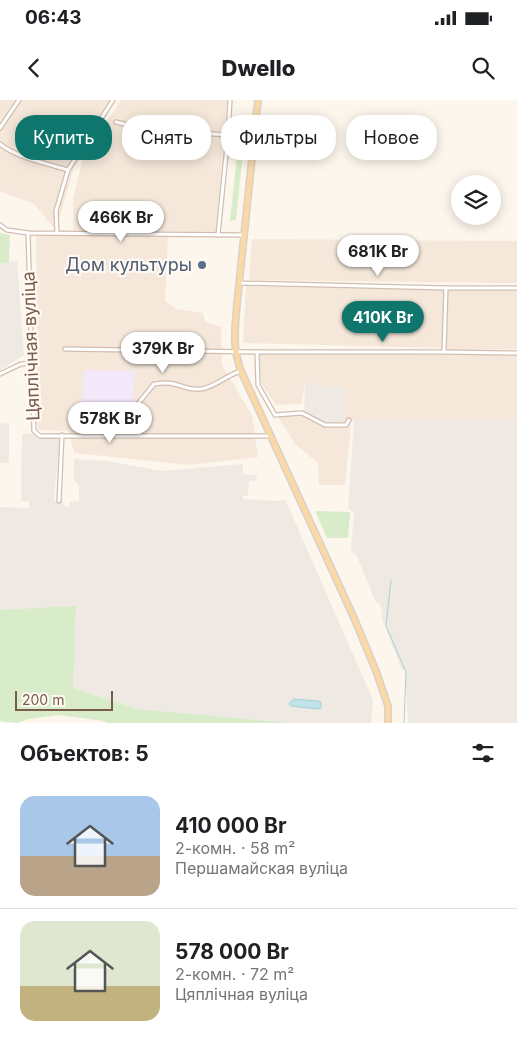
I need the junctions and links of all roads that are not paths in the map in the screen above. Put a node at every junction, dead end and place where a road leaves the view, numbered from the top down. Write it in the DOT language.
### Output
graph roads {
  1 [pos="19,100"];
  2 [pos="113,100"];
  3 [pos="230,100"];
  4 [pos="258,100"];
  5 [pos="229,115"];
  6 [pos="116,122"];
  7 [pos="0,128"];
  8 [pos="221,134"];
  9 [pos="0,144"];
  10 [pos="226,160"];
  11 [pos="68,170"];
  12 [pos="2,227"];
  13 [pos="28,233"];
  14 [pos="57,233"];
  15 [pos="218,235"];
  16 [pos="244,235"];
  17 [pos="239,283"];
  18 [pos="446,288"];
  19 [pos="517,288"];
  20 [pos="65,348"];
  21 [pos="235,351"];
  22 [pos="257,352"];
  23 [pos="444,352"];
  24 [pos="517,353"];
  25 [pos="32,363"];
  26 [pos="241,371"];
  27 [pos="0,374"];
  28 [pos="349,420"];
  29 [pos="62,435"];
  30 [pos="140,435"];
  31 [pos="271,436"];
  32 [pos="58,501"];
  33 [pos="388,723"];
  1 -- 7 [label="street"];
  2 -- 11 [label="street"];
  3 -- 5 [label="street"];
  4 -- 16 [label="main road"];
  6 -- 8 [label="street"];
  9 -- 11 [label="street"];
  10 -- 15 [label="street"];
  11 -- 14 [label="street"];
  12 -- 13 [label="street"];
  13 -- 14 [label="street"];
  13 -- 25 [label="street, Цяплічная вуліца"];
  14 -- 15 [label="street"];
  15 -- 16 [label="street"];
  16 -- 17 [label="main road"];
  17 -- 18 [label="street"];
  17 -- 21 [label="main road"];
  18 -- 19 [label="street"];
  18 -- 23 [label="street"];
  20 -- 21 [label="street"];
  21 -- 22 [label="street"];
  21 -- 26 [label="main road"];
  22 -- 23 [label="street"];
  22 -- 28 [label="street"];
  23 -- 24 [label="street"];
  25 -- 27 [label="street"];
  25 -- 29 [label="street, Цяплічная вуліца"];
  26 -- 30 [label="street"];
  26 -- 31 [label="main road"];
  29 -- 30 [label="street, Цяплічная вуліца"];
  29 -- 32 [label="street"];
  30 -- 31 [label="street, Цяплічная вуліца"];
  31 -- 33 [label="main road"];
}
